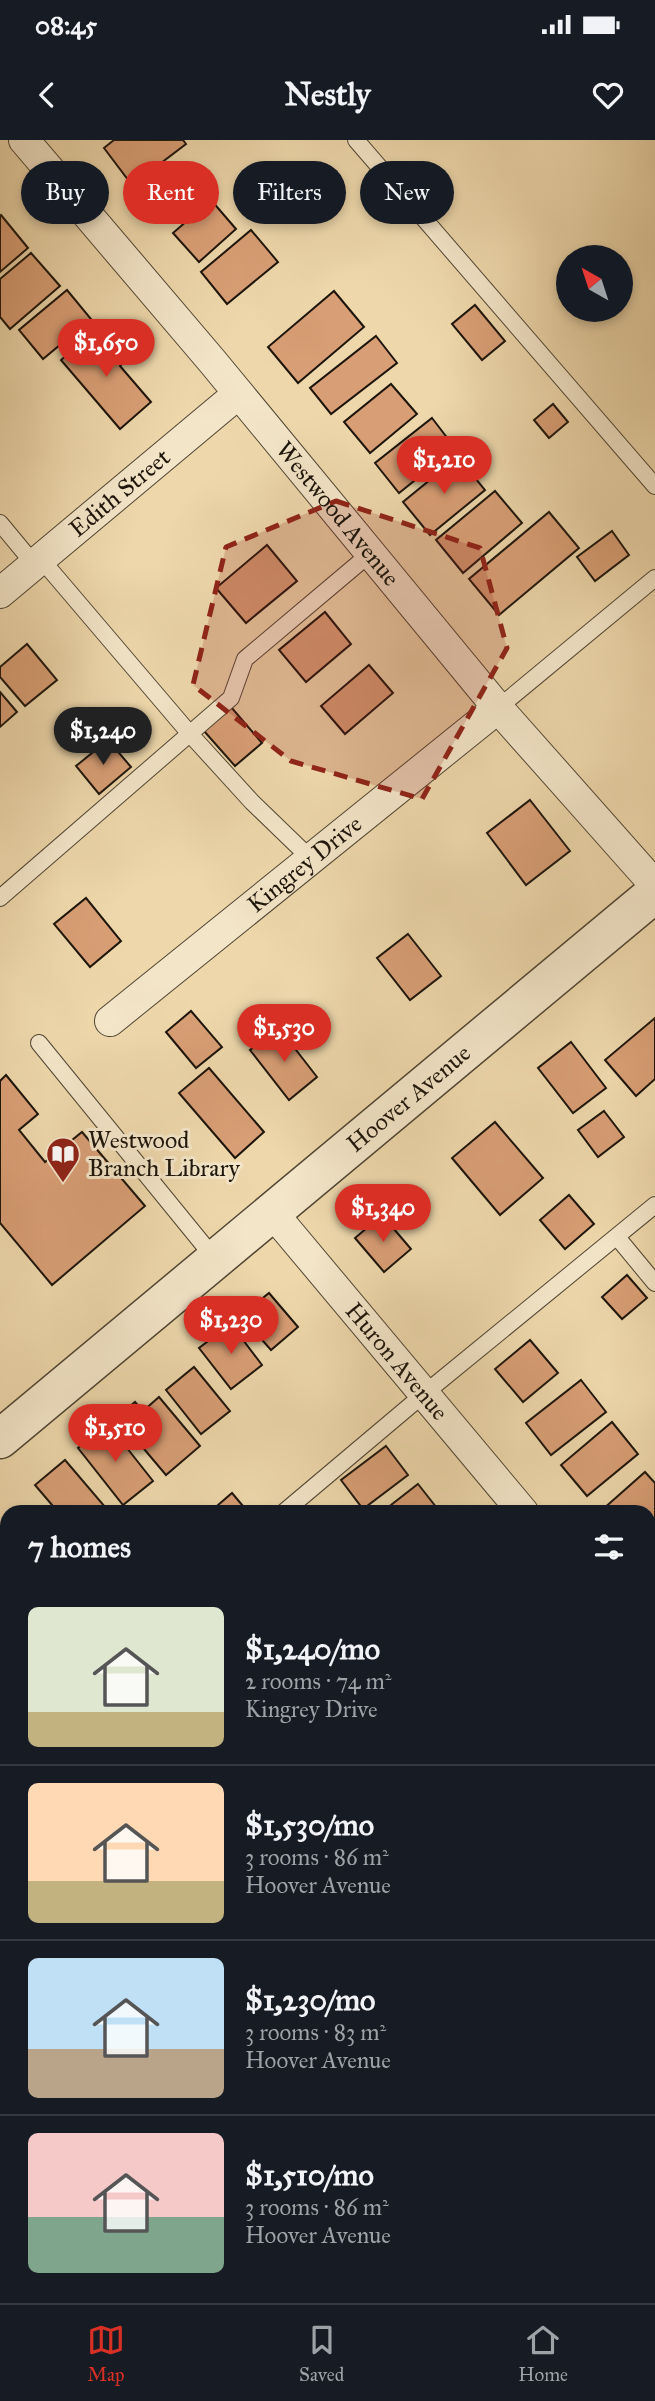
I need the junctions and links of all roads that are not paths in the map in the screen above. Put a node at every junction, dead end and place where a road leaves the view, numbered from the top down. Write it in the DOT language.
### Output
graph roads {
  1 [pos="24,140"];
  2 [pos="356,140"];
  3 [pos="238,394"];
  4 [pos="655,486"];
  5 [pos="0,523"];
  6 [pos="372,552"];
  7 [pos="38,561"];
  8 [pos="655,578"];
  9 [pos="0,593"];
  10 [pos="498,708"];
  11 [pos="190,734"];
  12 [pos="311,859"];
  13 [pos="655,885"];
  14 [pos="655,893"];
  15 [pos="0,898"];
  16 [pos="110,1020"];
  17 [pos="39,1043"];
  18 [pos="655,1205"];
  19 [pos="271,1211"];
  20 [pos="617,1237"];
  21 [pos="215,1259"];
  22 [pos="655,1283"];
  23 [pos="424,1394"];
  24 [pos="0,1439"];
  25 [pos="292,1505"];
  26 [pos="517,1505"];
  1 -- 3 [label="street, Westwood Avenue"];
  2 -- 4 [label="lane"];
  3 -- 6 [label="street, Westwood Avenue"];
  3 -- 7 [label="street, Edith Street"];
  5 -- 7 [label="lane"];
  6 -- 10 [label="street, Westwood Avenue"];
  6 -- 11 [label="lane"];
  7 -- 9 [label="street, Edith Street"];
  7 -- 11 [label="lane"];
  8 -- 10 [label="lane"];
  10 -- 12 [label="street, Kingrey Drive"];
  10 -- 13 [label="street, Westwood Avenue"];
  11 -- 12 [label="lane"];
  11 -- 15 [label="lane"];
  12 -- 16 [label="street, Kingrey Drive"];
  14 -- 19 [label="street, Hoover Avenue"];
  17 -- 21 [label="lane"];
  18 -- 20 [label="lane"];
  19 -- 21 [label="street, Hoover Avenue"];
  19 -- 23 [label="street, Huron Avenue"];
  20 -- 22 [label="lane"];
  20 -- 23 [label="lane"];
  21 -- 24 [label="street, Hoover Avenue"];
  23 -- 25 [label="lane"];
  23 -- 26 [label="street, Huron Avenue"];
}
